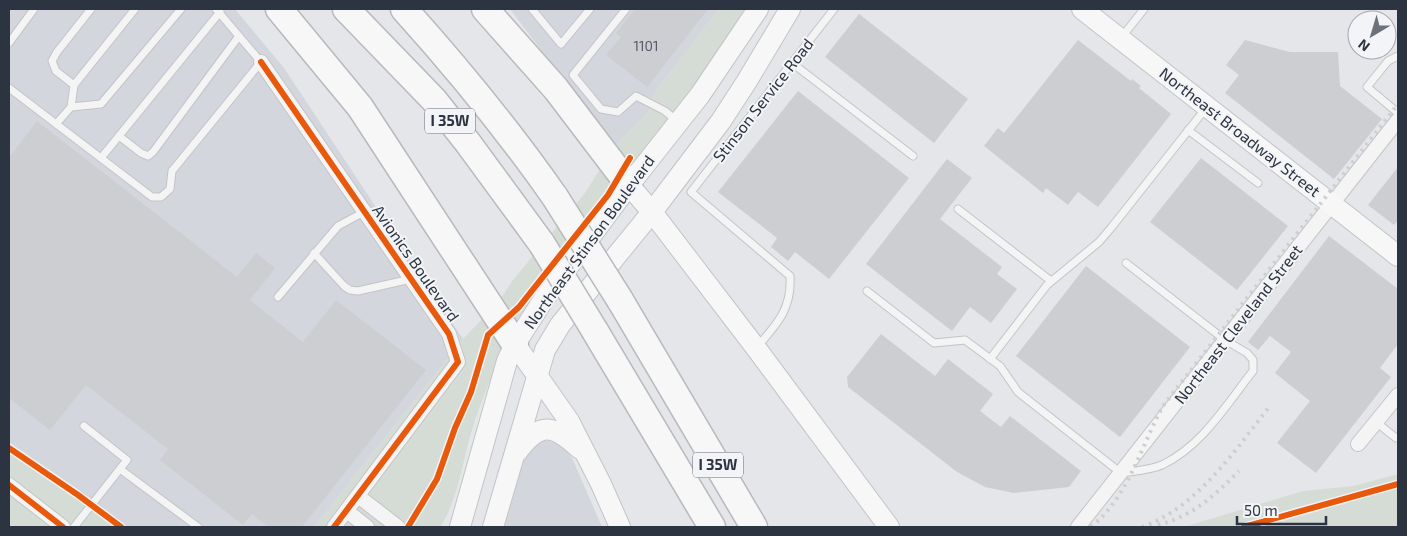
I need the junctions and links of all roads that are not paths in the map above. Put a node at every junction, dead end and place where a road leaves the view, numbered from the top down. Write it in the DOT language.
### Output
graph roads {
  1 [pos="34,9"];
  2 [pos="91,9"];
  3 [pos="136,9"];
  4 [pos="181,9"];
  5 [pos="279,9"];
  6 [pos="346,9"];
  7 [pos="404,9"];
  8 [pos="485,9"];
  9 [pos="532,9"];
  10 [pos="590,9"];
  11 [pos="626,9"];
  12 [pos="758,9"];
  13 [pos="790,9"];
  14 [pos="834,9"];
  15 [pos="1082,9"];
  16 [pos="1144,9"];
  17 [pos="218,11"];
  18 [pos="240,36"];
  19 [pos="1120,38"];
  20 [pos="9,43"];
  21 [pos="1398,56"];
  22 [pos="261,62"];
  23 [pos="792,64"];
  24 [pos="74,86"];
  25 [pos="9,88"];
  26 [pos="71,107"];
  27 [pos="1207,107"];
  28 [pos="1398,113"];
  29 [pos="1398,120"];
  30 [pos="678,122"];
  31 [pos="56,124"];
  32 [pos="1188,130"];
  33 [pos="118,136"];
  34 [pos="913,156"];
  35 [pos="100,158"];
  36 [pos="1258,183"];
  37 [pos="629,185"];
  38 [pos="1332,205"];
  39 [pos="958,209"];
  40 [pos="364,212"];
  41 [pos="652,212"];
  42 [pos="314,252"];
  43 [pos="1398,256"];
  44 [pos="1126,263"];
  45 [pos="411,279"];
  46 [pos="1051,282"];
  47 [pos="867,291"];
  48 [pos="278,297"];
  49 [pos="1225,340"];
  50 [pos="515,344"];
  51 [pos="756,348"];
  52 [pos="990,359"];
  53 [pos="537,375"];
  54 [pos="1398,394"];
  55 [pos="682,403"];
  56 [pos="1376,422"];
  57 [pos="84,426"];
  58 [pos="1398,438"];
  59 [pos="1358,444"];
  60 [pos="587,455"];
  61 [pos="514,456"];
  62 [pos="120,469"];
  63 [pos="1120,472"];
  64 [pos="9,485"];
  65 [pos="358,496"];
  66 [pos="347,511"];
  67 [pos="64,527"];
  68 [pos="74,527"];
  69 [pos="198,527"];
  70 [pos="334,527"];
  71 [pos="367,527"];
  72 [pos="398,527"];
  73 [pos="460,527"];
  74 [pos="492,527"];
  75 [pos="620,527"];
  76 [pos="712,527"];
  77 [pos="754,527"];
  78 [pos="766,527"];
  79 [pos="889,527"];
  80 [pos="1078,527"];
  1 -- 20 [label="lane"];
  2 -- 24 [label="lane"];
  3 -- 24 [label="lane"];
  4 -- 26 [label="lane"];
  5 -- 50 [label="highway"];
  6 -- 76 [label="highway, I 35W, bridge"];
  7 -- 55 [label="highway, I 35W, bridge"];
  8 -- 37 [label="highway"];
  9 -- 10 [label="lane"];
  11 -- 30 [label="lane"];
  12 -- 30 [label="main road, Northeast Stinson Boulevard"];
  13 -- 41 [label="main road, Northeast Stinson Boulevard"];
  14 -- 23 [label="lane, Stinson Service Road"];
  15 -- 19 [label="main road, Northeast Broadway Street"];
  16 -- 19 [label="lane"];
  17 -- 18 [label="lane"];
  17 -- 33 [label="lane"];
  18 -- 22 [label="lane"];
  18 -- 33 [label="lane"];
  19 -- 27 [label="main road, Northeast Broadway Street"];
  21 -- 28 [label="lane"];
  22 -- 35 [label="lane"];
  22 -- 40 [label="street, Avionics Boulevard"];
  23 -- 34 [label="lane"];
  23 -- 51 [label="lane, Stinson Service Road"];
  24 -- 26 [label="lane"];
  25 -- 31 [label="lane"];
  26 -- 31 [label="lane"];
  27 -- 32 [label="lane"];
  27 -- 38 [label="main road, Northeast Broadway Street"];
  29 -- 38 [label="street, Northeast Cleveland Street"];
  30 -- 37 [label="main road, Northeast Stinson Boulevard"];
  31 -- 35 [label="lane"];
  32 -- 36 [label="lane"];
  32 -- 46 [label="lane"];
  33 -- 35 [label="lane"];
  37 -- 41 [label="main road"];
  37 -- 50 [label="main road, Northeast Stinson Boulevard"];
  38 -- 43 [label="main road, Northeast Broadway Street"];
  38 -- 49 [label="street, Northeast Cleveland Street"];
  39 -- 46 [label="lane"];
  40 -- 42 [label="lane"];
  40 -- 45 [label="street, Avionics Boulevard"];
  41 -- 51 [label="main road"];
  41 -- 53 [label="main road, Northeast Stinson Boulevard"];
  42 -- 45 [label="lane"];
  42 -- 48 [label="lane"];
  44 -- 49 [label="lane"];
  45 -- 65 [label="street, Avionics Boulevard"];
  46 -- 52 [label="lane"];
  47 -- 52 [label="lane"];
  49 -- 63 [label="street, Northeast Cleveland Street"];
  49 -- 63 [label="lane"];
  50 -- 53 [label="main road"];
  50 -- 73 [label="main road, Northeast Stinson Boulevard"];
  51 -- 79 [label="main road"];
  52 -- 63 [label="lane"];
  53 -- 60 [label="main road"];
  53 -- 61 [label="main road, Northeast Stinson Boulevard"];
  54 -- 56 [label="street"];
  55 -- 77 [label="highway, I 35W"];
  55 -- 78 [label="highway"];
  56 -- 58 [label="lane"];
  56 -- 59 [label="street"];
  57 -- 62 [label="lane"];
  60 -- 61 [label="main road"];
  60 -- 75 [label="main road"];
  61 -- 74 [label="main road, Northeast Stinson Boulevard"];
  62 -- 68 [label="lane"];
  62 -- 69 [label="lane"];
  63 -- 80 [label="street, Northeast Cleveland Street"];
  64 -- 67 [label="street"];
  65 -- 66 [label="street, Avionics Boulevard"];
  65 -- 72 [label="street"];
  66 -- 70 [label="street, Avionics Boulevard"];
  66 -- 71 [label="street"];
}
